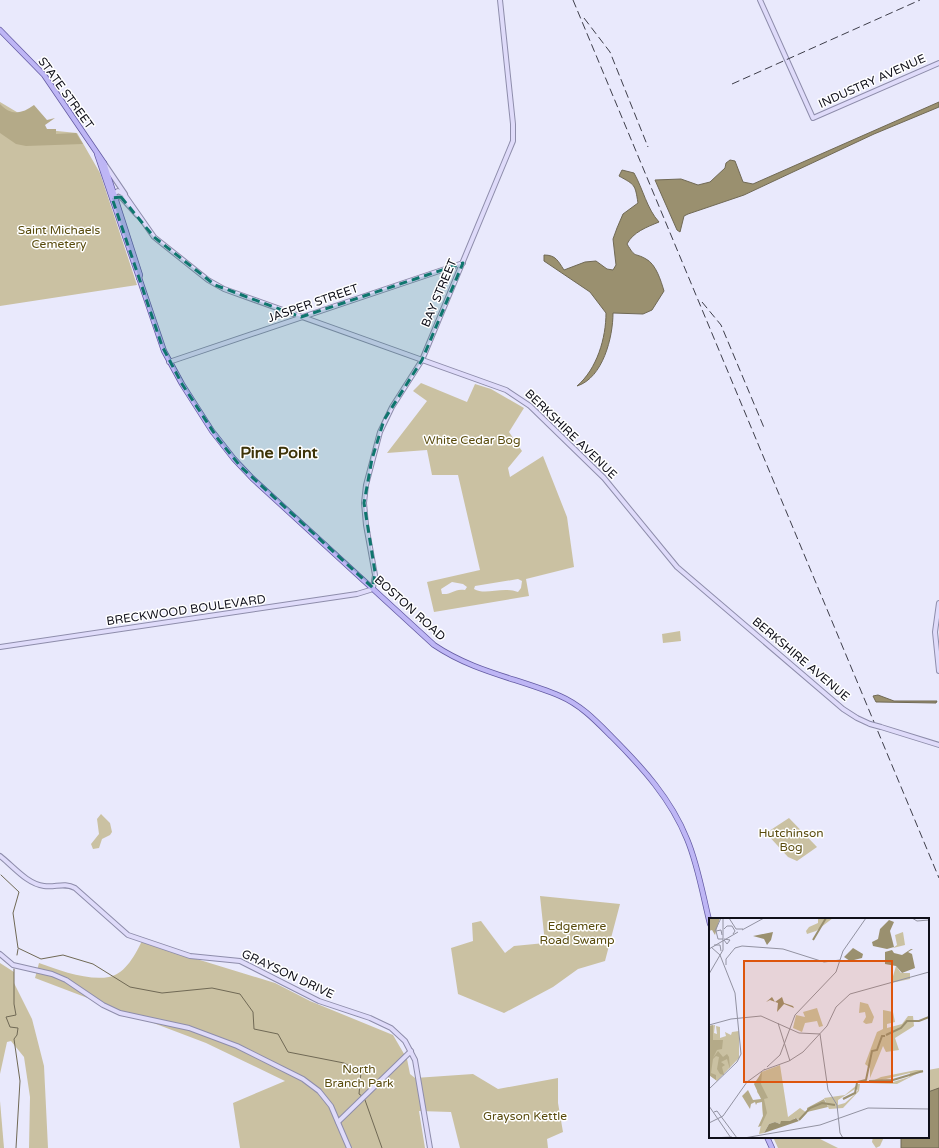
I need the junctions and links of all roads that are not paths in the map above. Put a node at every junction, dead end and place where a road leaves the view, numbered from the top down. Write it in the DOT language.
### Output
graph roads {
  1 [pos="500,0"];
  2 [pos="760,0"];
  3 [pos="0,30"];
  4 [pos="939,62"];
  5 [pos="97,154"];
  6 [pos="104,163"];
  7 [pos="113,196"];
  8 [pos="127,196"];
  9 [pos="138,215"];
  10 [pos="462,263"];
  11 [pos="300,317"];
  12 [pos="422,360"];
  13 [pos="169,362"];
  14 [pos="373,588"];
  15 [pos="939,603"];
  16 [pos="0,647"];
  17 [pos="939,671"];
  18 [pos="939,745"];
  19 [pos="1,858"];
  20 [pos="709,920"];
  21 [pos="0,954"];
  22 [pos="411,1051"];
  23 [pos="338,1122"];
  24 [pos="767,1138"];
  25 [pos="348,1148"];
  26 [pos="430,1148"];
  27 [pos="772,1148"];
  1 -- 10 [label="main road, BAY STREET"];
  2 -- 4 [label="main road, INDUSTRY AVENUE"];
  3 -- 5 [label="main road, STATE STREET"];
  5 -- 6 [label="main road, STATE STREET"];
  5 -- 7 [label="main road, STATE STREET"];
  6 -- 7 [label="main road, STATE STREET"];
  6 -- 8 [label="main road, BERKSHIRE AVENUE"];
  7 -- 8 [label="main road"];
  7 -- 9 [label="main road, BERKSHIRE AVENUE"];
  7 -- 13 [label="main road, BOSTON ROAD"];
  8 -- 9 [label="main road, BERKSHIRE AVENUE"];
  9 -- 11 [label="main road, BERKSHIRE AVENUE"];
  10 -- 11 [label="main road, JASPER STREET"];
  10 -- 12 [label="main road, BAY STREET"];
  11 -- 12 [label="main road, BERKSHIRE AVENUE"];
  11 -- 13 [label="main road, JASPER STREET"];
  12 -- 14 [label="main road, BAY STREET"];
  12 -- 18 [label="main road, BERKSHIRE AVENUE, bridge"];
  13 -- 14 [label="main road, BOSTON ROAD"];
  14 -- 16 [label="main road, BRECKWOOD BOULEVARD"];
  14 -- 20 [label="main road, BOSTON ROAD"];
  15 -- 17 [label="main road"];
  19 -- 22 [label="main road, GRAYSON DRIVE"];
  21 -- 23 [label="main road"];
  22 -- 23 [label="main road"];
  22 -- 26 [label="main road, GRAYSON DRIVE"];
  23 -- 25 [label="main road"];
  24 -- 27 [label="main road"];
}
